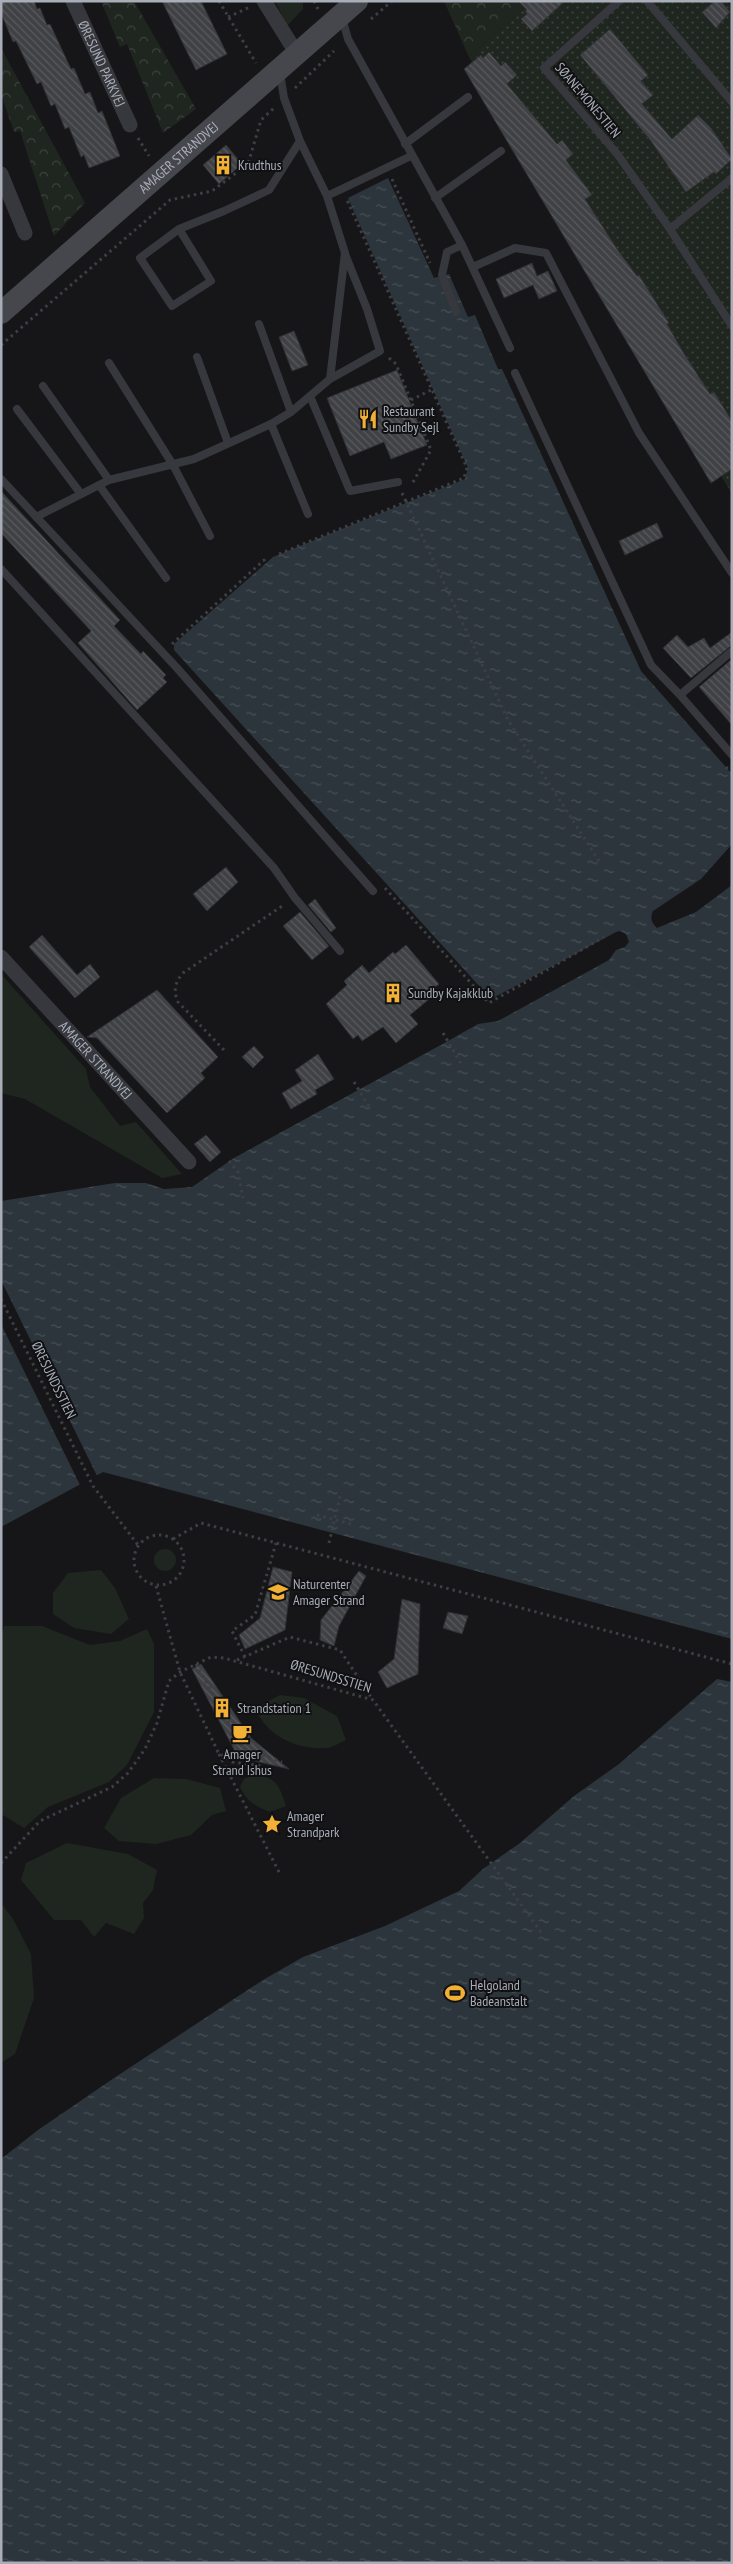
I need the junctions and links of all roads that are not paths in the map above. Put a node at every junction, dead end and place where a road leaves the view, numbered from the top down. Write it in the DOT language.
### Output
graph roads {
  1 [pos="73,1"];
  2 [pos="619,1"];
  3 [pos="647,1"];
  4 [pos="261,2"];
  5 [pos="349,8"];
  6 [pos="297,54"];
  7 [pos="273,75"];
  8 [pos="468,97"];
  9 [pos="732,102"];
  10 [pos="130,125"];
  11 [pos="300,140"];
  12 [pos="405,144"];
  13 [pos="500,151"];
  14 [pos="411,156"];
  15 [pos="1,174"];
  16 [pos="732,178"];
  17 [pos="328,196"];
  18 [pos="435,198"];
  19 [pos="179,229"];
  20 [pos="670,229"];
  21 [pos="26,232"];
  22 [pos="462,245"];
  23 [pos="345,252"];
  24 [pos="474,267"];
  25 [pos="456,312"];
  26 [pos="1,313"];
  27 [pos="259,324"];
  28 [pos="732,326"];
  29 [pos="510,348"];
  30 [pos="197,357"];
  31 [pos="109,363"];
  32 [pos="515,373"];
  33 [pos="330,379"];
  34 [pos="43,386"];
  35 [pos="310,396"];
  36 [pos="16,409"];
  37 [pos="291,412"];
  38 [pos="271,424"];
  39 [pos="228,443"];
  40 [pos="173,465"];
  41 [pos="1,479"];
  42 [pos="109,480"];
  43 [pos="398,482"];
  44 [pos="99,485"];
  45 [pos="81,494"];
  46 [pos="308,514"];
  47 [pos="36,517"];
  48 [pos="210,536"];
  49 [pos="1,569"];
  50 [pos="732,573"];
  51 [pos="166,578"];
  52 [pos="732,651"];
  53 [pos="680,695"];
  54 [pos="732,755"];
  55 [pos="373,891"];
  56 [pos="340,951"];
  57 [pos="1,957"];
  58 [pos="190,1162"];
  1 -- 10 [label="street, ØRESUND PARKVEJ"];
  2 -- 20 [label="lane, SØANEMONESTIEN"];
  3 -- 9 [label="lane"];
  4 -- 6 [label="street"];
  5 -- 6 [label="street, AMAGER STRANDVEJ"];
  5 -- 12 [label="lane"];
  6 -- 7 [label="street, AMAGER STRANDVEJ"];
  7 -- 11 [label="lane"];
  7 -- 26 [label="street, AMAGER STRANDVEJ"];
  8 -- 12 [label="lane"];
  11 -- 17 [label="lane"];
  11 -- 19 [label="lane"];
  12 -- 14 [label="lane"];
  13 -- 18 [label="lane"];
  14 -- 17 [label="lane"];
  14 -- 18 [label="lane"];
  15 -- 21 [label="street"];
  16 -- 20 [label="lane"];
  17 -- 23 [label="lane"];
  18 -- 22 [label="lane"];
  19 -- 19 [label="lane"];
  20 -- 28 [label="lane, SØANEMONESTIEN"];
  22 -- 24 [label="lane"];
  22 -- 25 [label="lane"];
  23 -- 33 [label="lane"];
  23 -- 33 [label="lane"];
  24 -- 29 [label="lane"];
  24 -- 50 [label="lane"];
  27 -- 37 [label="lane"];
  30 -- 39 [label="lane"];
  31 -- 40 [label="lane"];
  32 -- 53 [label="lane"];
  33 -- 35 [label="lane"];
  34 -- 42 [label="lane"];
  35 -- 37 [label="lane"];
  35 -- 43 [label="lane"];
  36 -- 45 [label="lane"];
  37 -- 38 [label="lane"];
  38 -- 39 [label="lane"];
  38 -- 46 [label="lane"];
  39 -- 40 [label="lane"];
  40 -- 42 [label="lane"];
  40 -- 48 [label="lane"];
  41 -- 47 [label="lane"];
  42 -- 44 [label="lane"];
  44 -- 45 [label="lane"];
  44 -- 51 [label="lane"];
  45 -- 47 [label="lane"];
  47 -- 55 [label="lane"];
  49 -- 56 [label="lane"];
  52 -- 53 [label="lane"];
  53 -- 54 [label="lane"];
  57 -- 58 [label="street, AMAGER STRANDVEJ"];
}
